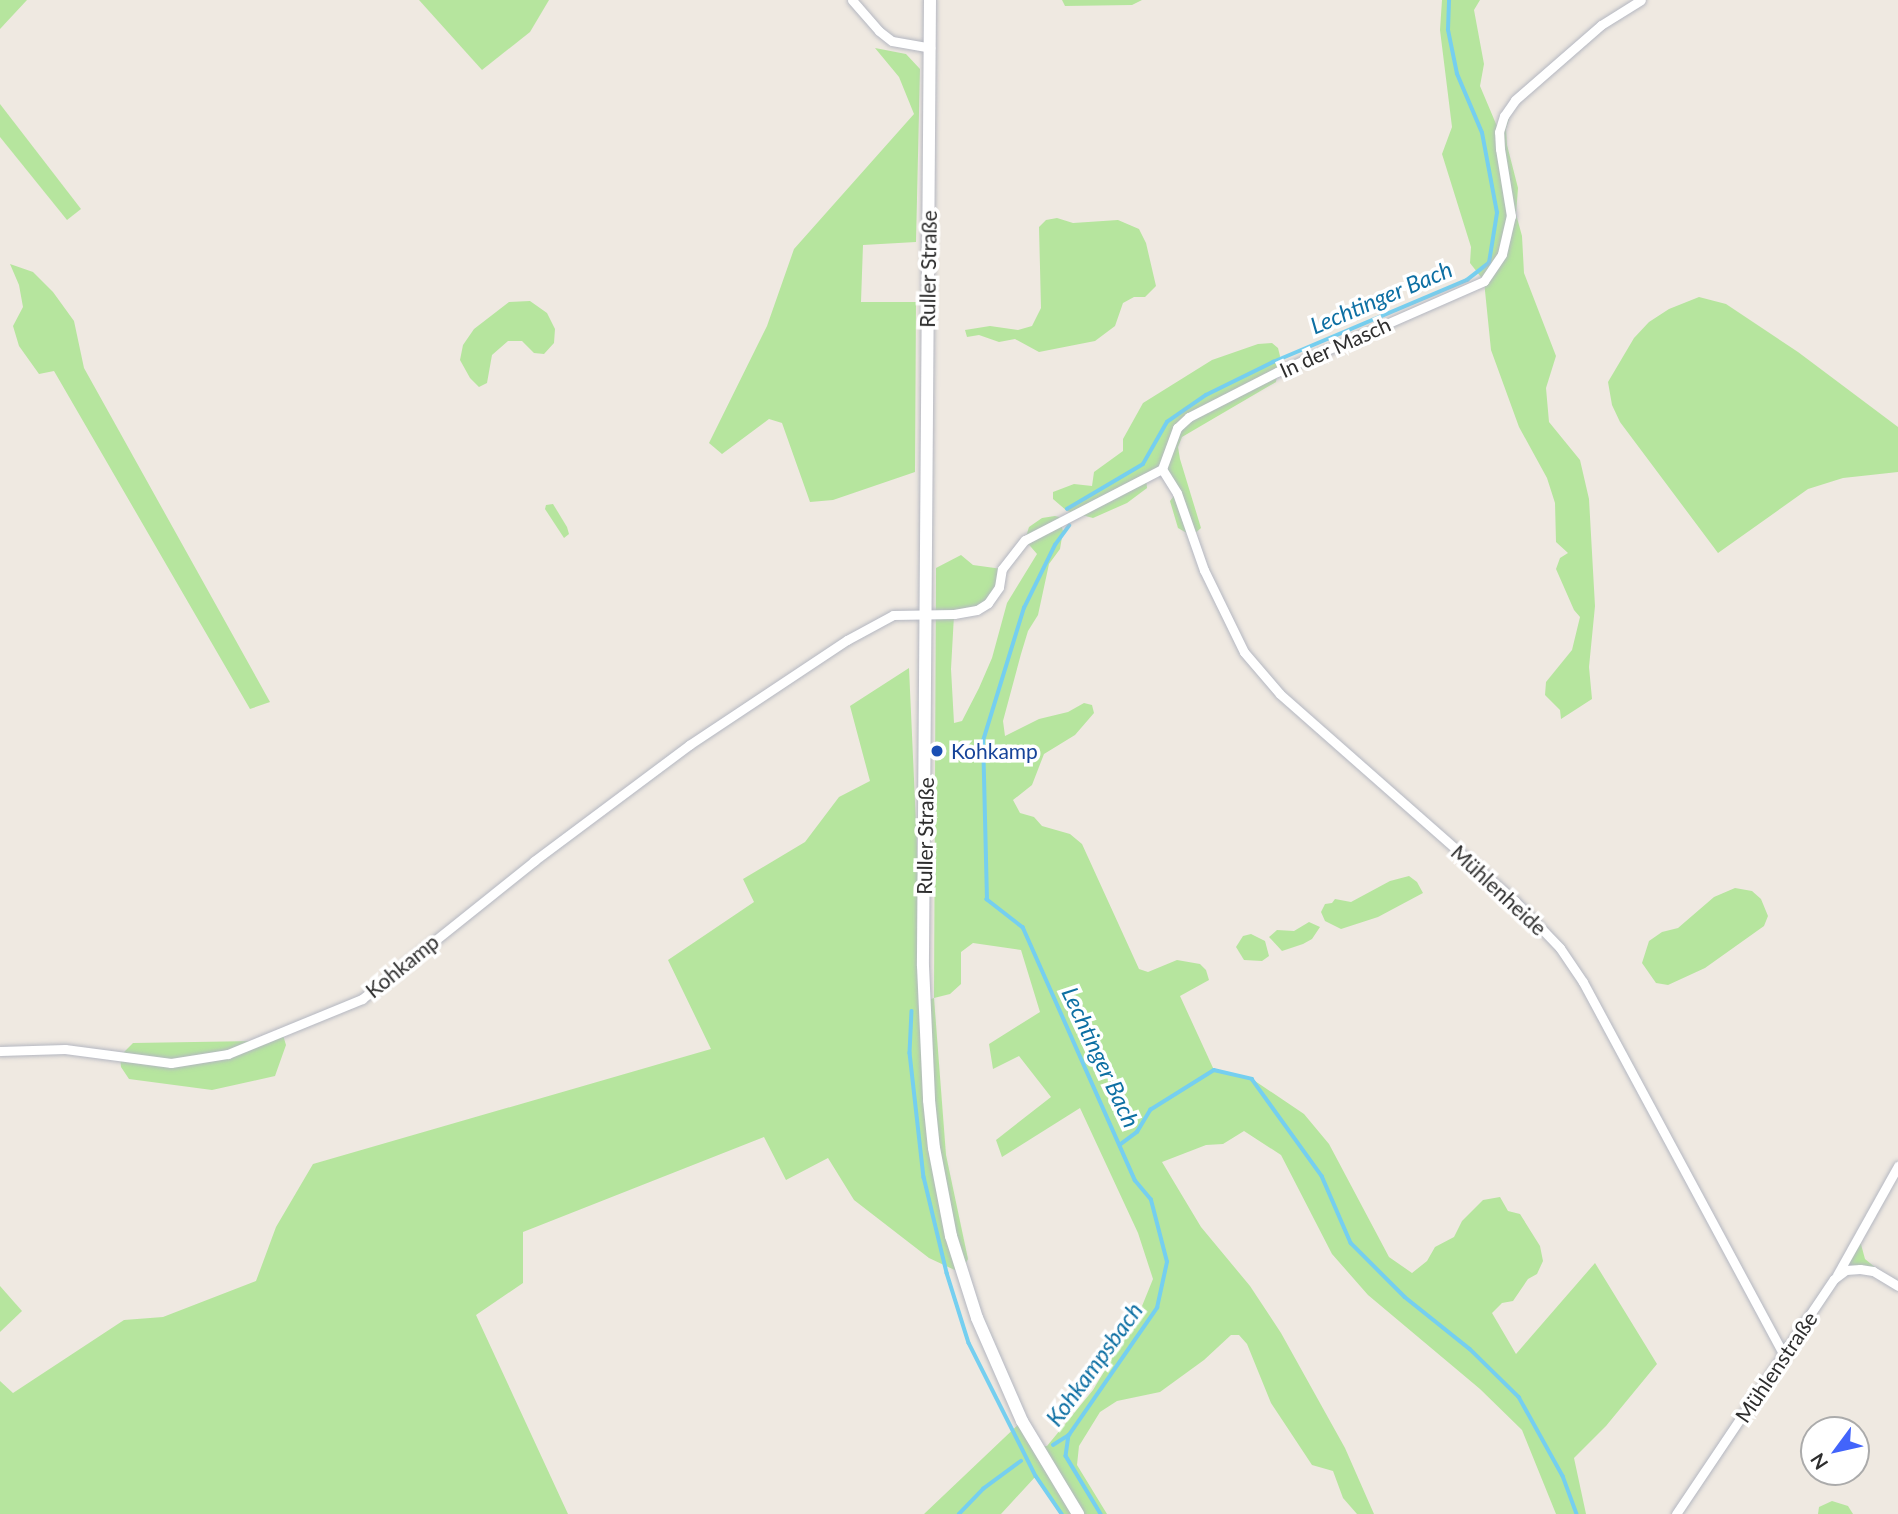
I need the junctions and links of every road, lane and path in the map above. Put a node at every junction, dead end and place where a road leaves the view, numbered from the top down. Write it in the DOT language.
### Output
graph roads {
  1 [pos="852,0"];
  2 [pos="930,0"];
  3 [pos="1641,0"];
  4 [pos="930,48"];
  5 [pos="1162,469"];
  6 [pos="925,615"];
  7 [pos="0,1051"];
  8 [pos="1898,1166"];
  9 [pos="1835,1279"];
  10 [pos="1898,1286"];
  11 [pos="1784,1356"];
  12 [pos="1078,1514"];
  13 [pos="1676,1514"];
  1 -- 4 [label="street"];
  2 -- 4 [label="main road, Ruller Straße"];
  3 -- 5 [label="street, In der Masch"];
  4 -- 6 [label="main road, Ruller Straße"];
  5 -- 6 [label="street"];
  5 -- 11 [label="street, Mühlenheide"];
  6 -- 7 [label="street, Kohkamp"];
  6 -- 12 [label="main road, Ruller Straße"];
  8 -- 9 [label="street, Mühlenstraße"];
  9 -- 10 [label="street"];
  9 -- 11 [label="street, Mühlenstraße"];
  11 -- 13 [label="street, Mühlenstraße"];
}
